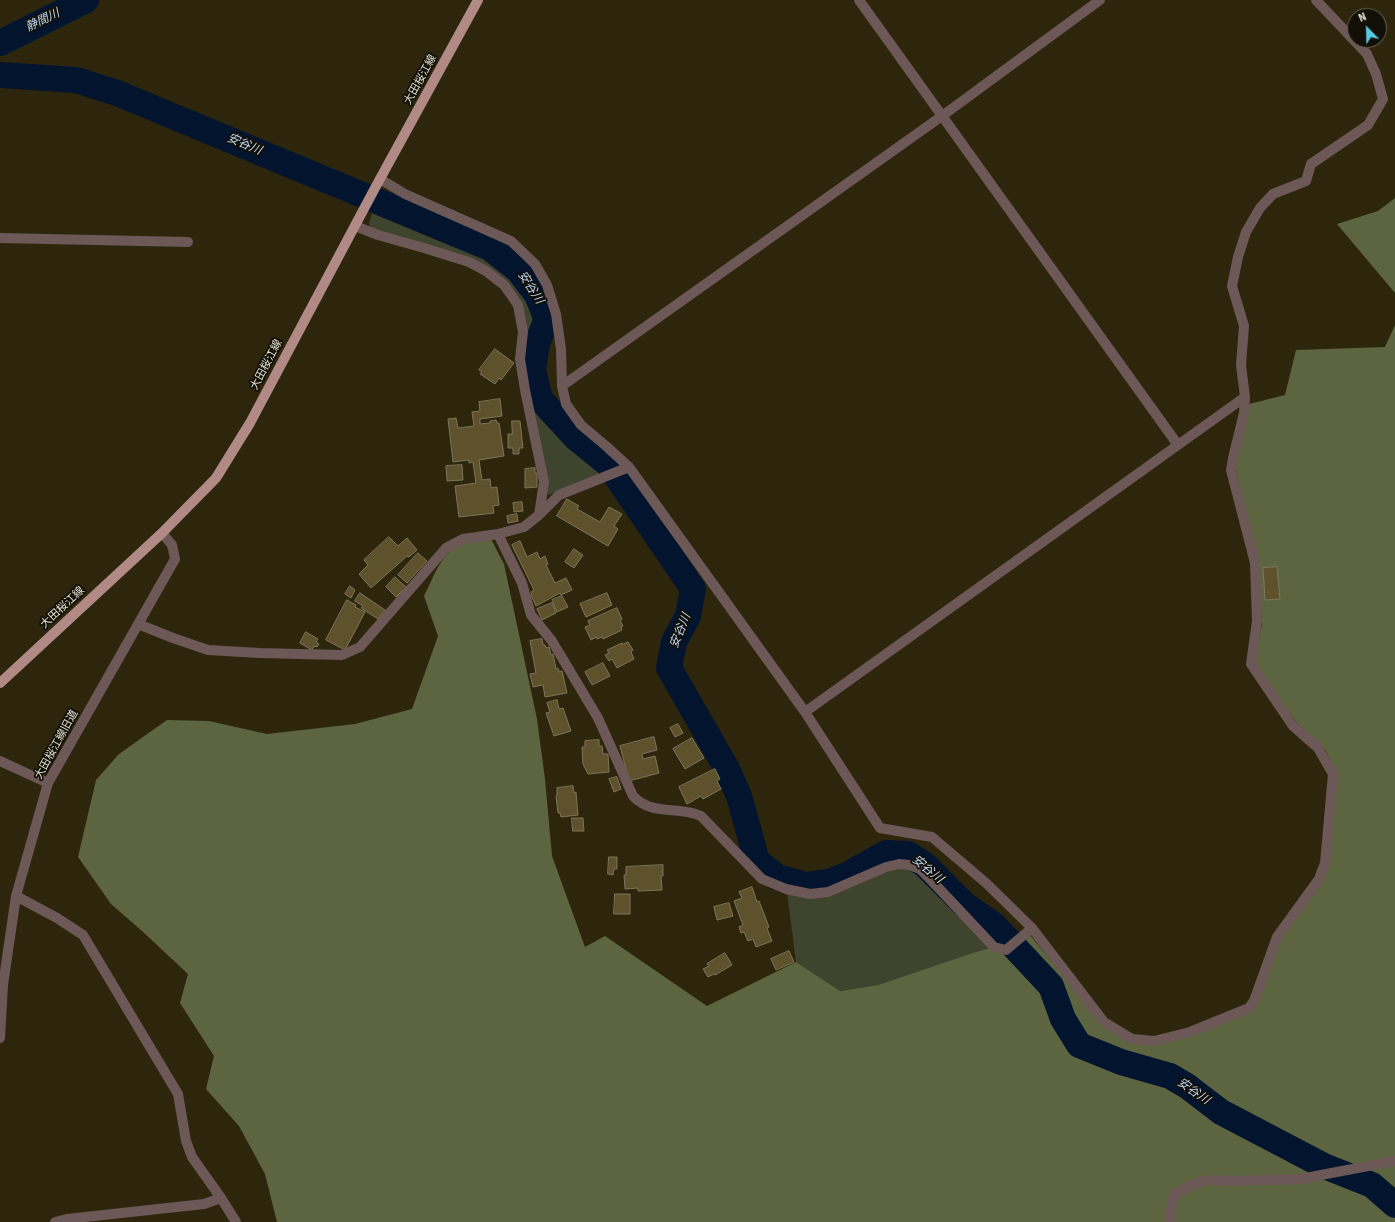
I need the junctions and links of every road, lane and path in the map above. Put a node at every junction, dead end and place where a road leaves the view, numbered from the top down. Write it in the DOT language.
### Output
graph roads {
  1 [pos="478,0"];
  2 [pos="859,0"];
  3 [pos="1100,0"];
  4 [pos="1316,0"];
  5 [pos="942,116"];
  6 [pos="378,183"];
  7 [pos="355,226"];
  8 [pos="0,238"];
  9 [pos="188,242"];
  10 [pos="562,386"];
  11 [pos="1245,397"];
  12 [pos="1178,445"];
  13 [pos="627,468"];
  14 [pos="539,515"];
  15 [pos="162,533"];
  16 [pos="498,534"];
  17 [pos="138,624"];
  18 [pos="0,683"];
  19 [pos="805,712"];
  20 [pos="0,761"];
  21 [pos="48,783"];
  22 [pos="16,896"];
  23 [pos="1029,930"];
  24 [pos="0,1038"];
  25 [pos="1395,1161"];
  26 [pos="221,1198"];
  27 [pos="55,1222"];
  28 [pos="236,1222"];
  29 [pos="1171,1222"];
  1 -- 6 [label="main road, 大田桜江線"];
  2 -- 5 [label="street"];
  3 -- 5 [label="street"];
  4 -- 11 [label="street"];
  5 -- 10 [label="street"];
  5 -- 12 [label="street"];
  6 -- 7 [label="main road, 大田桜江線"];
  6 -- 10 [label="street"];
  7 -- 14 [label="street"];
  7 -- 15 [label="main road, 大田桜江線"];
  8 -- 9 [label="street"];
  10 -- 13 [label="street"];
  11 -- 12 [label="street"];
  11 -- 23 [label="street"];
  12 -- 19 [label="street"];
  13 -- 14 [label="street"];
  13 -- 19 [label="street"];
  14 -- 16 [label="street"];
  15 -- 17 [label="street, 大田桜江線旧道"];
  15 -- 18 [label="main road, 大田桜江線"];
  16 -- 17 [label="street"];
  16 -- 23 [label="street"];
  17 -- 21 [label="street, 大田桜江線旧道"];
  19 -- 23 [label="street"];
  20 -- 21 [label="street"];
  21 -- 22 [label="street, 大田桜江線旧道"];
  22 -- 24 [label="street, 大田桜江線旧道"];
  22 -- 26 [label="street"];
  25 -- 29 [label="street"];
  26 -- 27 [label="street"];
  26 -- 28 [label="street"];
}
